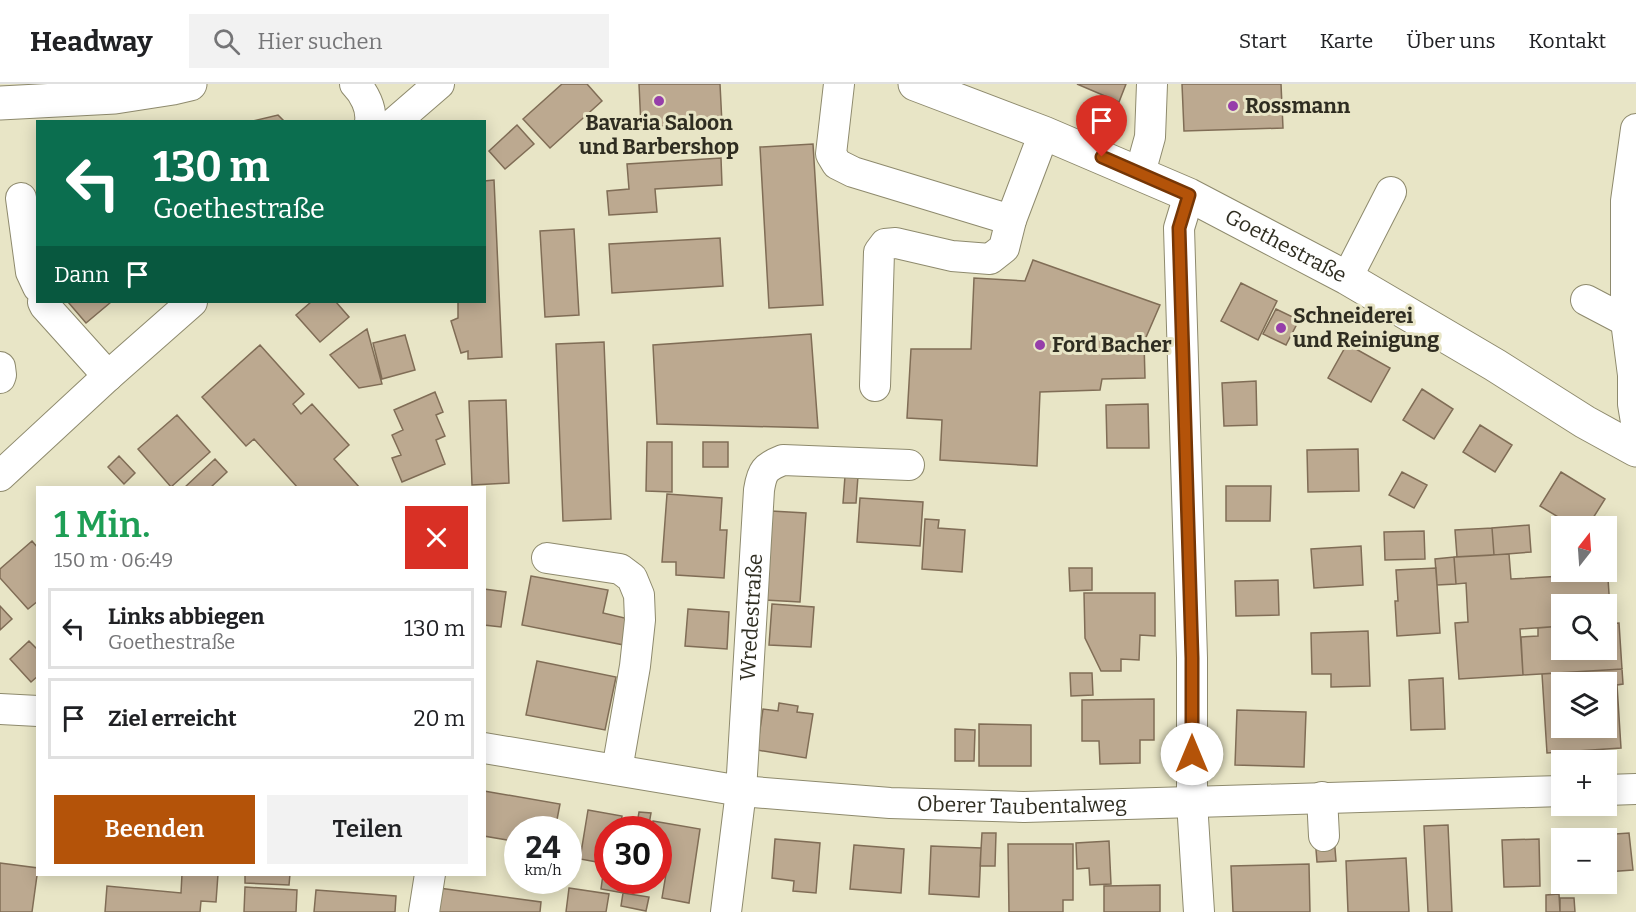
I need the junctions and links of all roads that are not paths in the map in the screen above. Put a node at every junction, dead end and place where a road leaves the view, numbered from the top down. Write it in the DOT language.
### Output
graph roads {
  1 [pos="190,84"];
  2 [pos="355,84"];
  3 [pos="439,84"];
  4 [pos="839,84"];
  5 [pos="915,84"];
  6 [pos="1152,84"];
  7 [pos="0,103"];
  8 [pos="370,120"];
  9 [pos="397,120"];
  10 [pos="1636,129"];
  11 [pos="1044,133"];
  12 [pos="1140,173"];
  13 [pos="1390,192"];
  14 [pos="1189,195"];
  15 [pos="21,198"];
  16 [pos="1011,220"];
  17 [pos="1347,278"];
  18 [pos="36,283"];
  19 [pos="1586,300"];
  20 [pos="44,303"];
  21 [pos="191,303"];
  22 [pos="1626,321"];
  23 [pos="0,367"];
  24 [pos="108,376"];
  25 [pos="0,378"];
  26 [pos="875,386"];
  27 [pos="1636,422"];
  28 [pos="1636,450"];
  29 [pos="909,465"];
  30 [pos="0,476"];
  31 [pos="547,558"];
  32 [pos="0,709"];
  33 [pos="36,711"];
  34 [pos="486,747"];
  35 [pos="617,770"];
  36 [pos="1636,789"];
  37 [pos="1617,790"];
  38 [pos="741,791"];
  39 [pos="1551,791"];
  40 [pos="1322,798"];
  41 [pos="1192,802"];
  42 [pos="1324,836"];
  43 [pos="430,876"];
  44 [pos="424,912"];
  45 [pos="726,912"];
  46 [pos="1198,912"];
  1 -- 7 [label="main road"];
  2 -- 8 [label="street"];
  3 -- 9 [label="street"];
  4 -- 16 [label="street"];
  5 -- 11 [label="main road, Goethestraße"];
  6 -- 12 [label="street"];
  10 -- 22 [label="street"];
  11 -- 12 [label="main road, Goethestraße"];
  11 -- 16 [label="street"];
  12 -- 14 [label="main road, Goethestraße"];
  13 -- 17 [label="street"];
  14 -- 17 [label="main road, Goethestraße"];
  14 -- 41 [label="street"];
  15 -- 18 [label="street"];
  16 -- 26 [label="street"];
  17 -- 28 [label="main road, Goethestraße"];
  19 -- 22 [label="street"];
  20 -- 24 [label="street"];
  21 -- 24 [label="street"];
  22 -- 27 [label="street"];
  23 -- 25 [label="street"];
  24 -- 30 [label="street"];
  29 -- 38 [label="street, Wredestraße"];
  31 -- 35 [label="street"];
  32 -- 33 [label="street"];
  34 -- 35 [label="street, Oberer Taubentalweg"];
  35 -- 38 [label="street, Oberer Taubentalweg"];
  36 -- 37 [label="street"];
  38 -- 41 [label="street, Oberer Taubentalweg"];
  38 -- 45 [label="street, Wredestraße"];
  39 -- 40 [label="street, Oberer Taubentalweg"];
  40 -- 41 [label="street, Oberer Taubentalweg"];
  40 -- 42 [label="street"];
  41 -- 46 [label="street"];
  43 -- 44 [label="street"];
}
